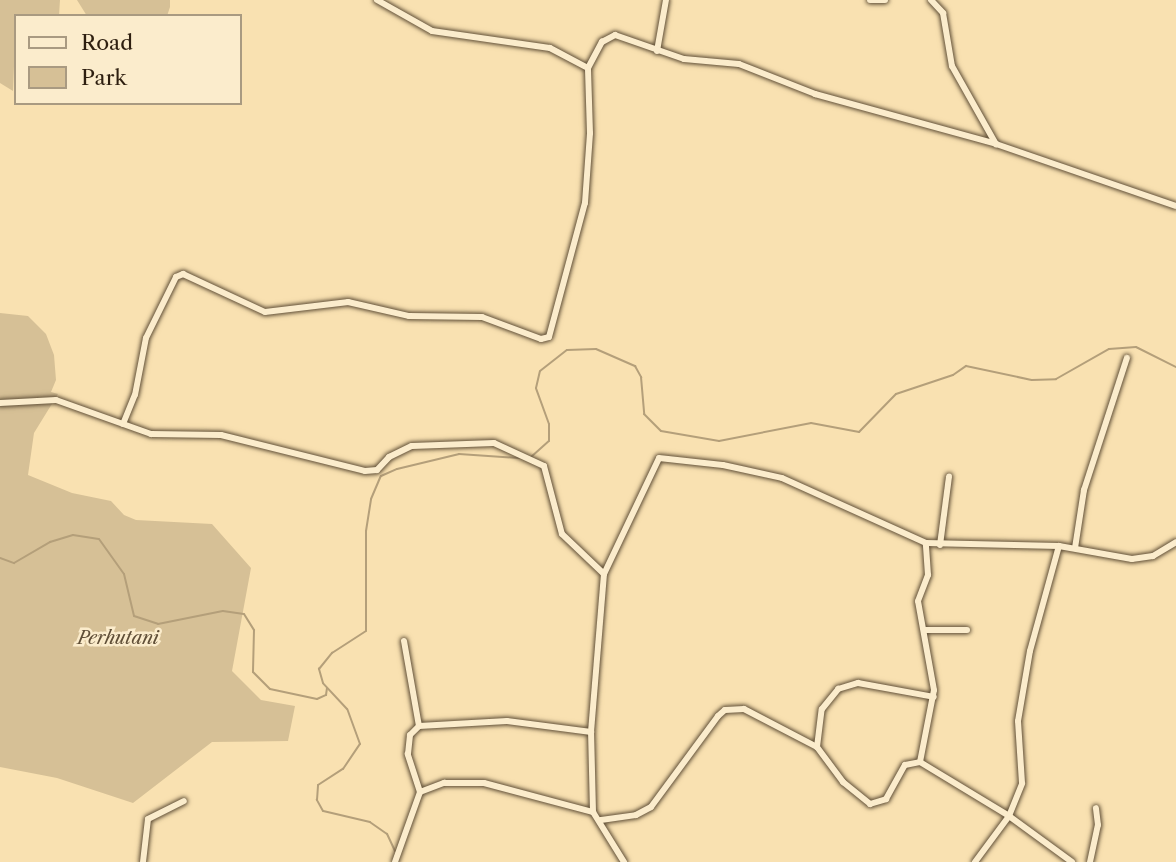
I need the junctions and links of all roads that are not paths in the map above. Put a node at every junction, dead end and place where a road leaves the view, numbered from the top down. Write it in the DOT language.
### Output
graph roads {
  1 [pos="377,0"];
  2 [pos="666,0"];
  3 [pos="870,0"];
  4 [pos="885,0"];
  5 [pos="931,0"];
  6 [pos="657,51"];
  7 [pos="588,68"];
  8 [pos="996,144"];
  9 [pos="1176,206"];
  10 [pos="1127,358"];
  11 [pos="0,403"];
  12 [pos="122,424"];
  13 [pos="949,477"];
  14 [pos="1176,542"];
  15 [pos="926,543"];
  16 [pos="940,545"];
  17 [pos="1059,546"];
  18 [pos="1075,548"];
  19 [pos="604,574"];
  20 [pos="924,629"];
  21 [pos="967,630"];
  22 [pos="404,641"];
  23 [pos="934,697"];
  24 [pos="419,726"];
  25 [pos="591,732"];
  26 [pos="817,747"];
  27 [pos="920,762"];
  28 [pos="419,792"];
  29 [pos="184,802"];
  30 [pos="1096,808"];
  31 [pos="593,812"];
  32 [pos="1009,816"];
  33 [pos="601,820"];
  34 [pos="397,858"];
  35 [pos="143,862"];
  36 [pos="625,862"];
  37 [pos="975,862"];
  38 [pos="1072,862"];
  39 [pos="1090,862"];
  1 -- 7 [label="street"];
  2 -- 6 [label="street"];
  3 -- 4 [label="street"];
  5 -- 8 [label="street"];
  6 -- 7 [label="street"];
  6 -- 8 [label="street"];
  7 -- 12 [label="street"];
  8 -- 9 [label="street"];
  10 -- 18 [label="street"];
  11 -- 12 [label="street"];
  12 -- 19 [label="street"];
  13 -- 16 [label="street"];
  14 -- 18 [label="street"];
  15 -- 16 [label="street"];
  15 -- 19 [label="street"];
  15 -- 20 [label="street"];
  16 -- 17 [label="street"];
  17 -- 18 [label="street"];
  17 -- 32 [label="street"];
  19 -- 25 [label="street"];
  20 -- 21 [label="street"];
  20 -- 23 [label="street"];
  22 -- 24 [label="street"];
  23 -- 26 [label="street"];
  23 -- 27 [label="street"];
  24 -- 25 [label="street"];
  24 -- 28 [label="street"];
  25 -- 31 [label="street"];
  26 -- 27 [label="street"];
  26 -- 33 [label="street"];
  27 -- 32 [label="street"];
  28 -- 31 [label="street"];
  28 -- 34 [label="street"];
  29 -- 35 [label="street"];
  30 -- 39 [label="street"];
  31 -- 33 [label="street"];
  32 -- 37 [label="street"];
  32 -- 38 [label="street"];
  33 -- 36 [label="street"];
}
